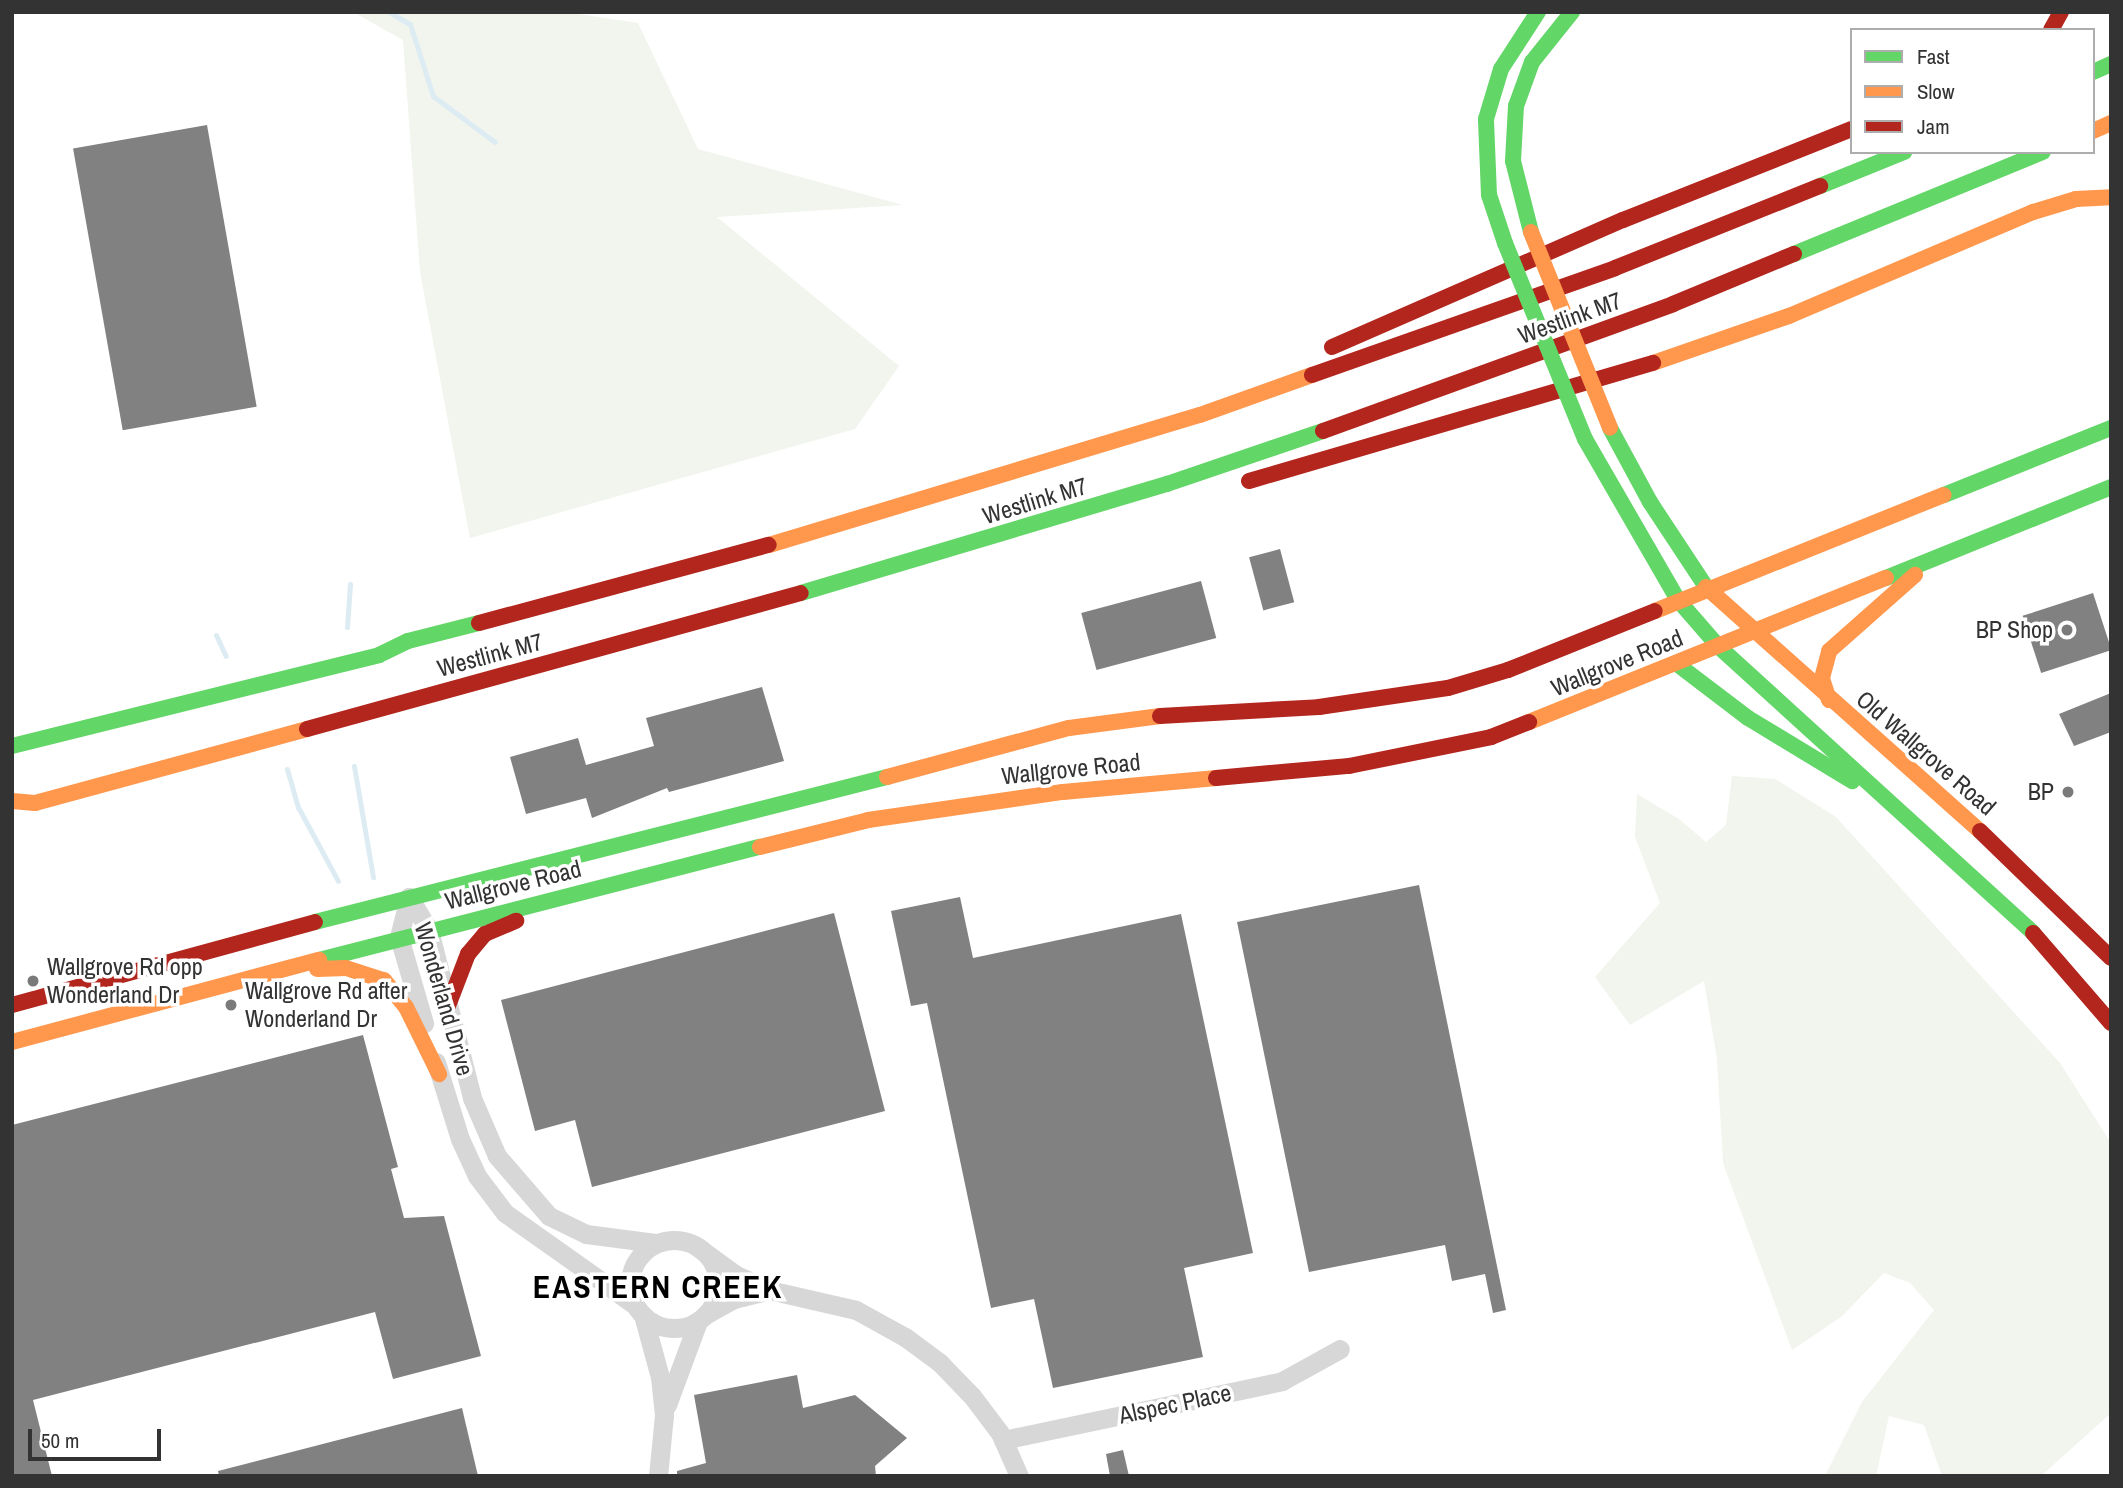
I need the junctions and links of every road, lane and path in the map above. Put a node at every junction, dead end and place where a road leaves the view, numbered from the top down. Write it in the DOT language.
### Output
graph roads {
  1 [pos="1538,12"];
  2 [pos="1572,12"];
  3 [pos="2060,12"];
  4 [pos="2053,28"];
  5 [pos="2111,64"];
  6 [pos="2095,71"];
  7 [pos="2111,123"];
  8 [pos="1850,130"];
  9 [pos="2095,130"];
  10 [pos="1899,154"];
  11 [pos="2038,154"];
  12 [pos="2111,197"];
  13 [pos="1311,355"];
  14 [pos="1219,389"];
  15 [pos="1200,415"];
  16 [pos="2111,428"];
  17 [pos="1167,484"];
  18 [pos="1237,485"];
  19 [pos="2111,487"];
  20 [pos="1188,492"];
  21 [pos="1940,556"];
  22 [pos="1706,587"];
  23 [pos="1678,600"];
  24 [pos="1752,632"];
  25 [pos="408,641"];
  26 [pos="1718,646"];
  27 [pos="1671,666"];
  28 [pos="213,678"];
  29 [pos="1829,700"];
  30 [pos="12,746"];
  31 [pos="12,801"];
  32 [pos="35,803"];
  33 [pos="1917,820"];
  34 [pos="12,821"];
  35 [pos="648,875"];
  36 [pos="409,897"];
  37 [pos="429,930"];
  38 [pos="399,937"];
  39 [pos="2111,958"];
  40 [pos="276,970"];
  41 [pos="12,1005"];
  42 [pos="448,1006"];
  43 [pos="2111,1023"];
  44 [pos="12,1042"];
  45 [pos="439,1074"];
  46 [pos="654,1244"];
  47 [pos="696,1246"];
  48 [pos="769,1290"];
  49 [pos="639,1310"];
  50 [pos="702,1318"];
  51 [pos="1340,1349"];
  52 [pos="664,1415"];
  53 [pos="1003,1440"];
  54 [pos="658,1476"];
  55 [pos="1019,1476"];
  1 -- 23 [label="main road, bridge"];
  2 -- 22 [label="main road, Old Wallgrove Road, bridge"];
  3 -- 4 [label="main road"];
  5 -- 6 [label="main road"];
  7 -- 9 [label="main road"];
  8 -- 13 [label="main road"];
  10 -- 15 [label="main road, Westlink M7"];
  11 -- 17 [label="main road, Westlink M7"];
  12 -- 18 [label="main road"];
  14 -- 15 [label="main road"];
  15 -- 25 [label="main road, Westlink M7"];
  16 -- 22 [label="main road, Wallgrove Road"];
  17 -- 20 [label="main road"];
  17 -- 32 [label="main road, Westlink M7"];
  19 -- 21 [label="main road, Wallgrove Road"];
  21 -- 24 [label="main road, Wallgrove Road"];
  21 -- 29 [label="main road"];
  22 -- 23 [label="main road, Wallgrove Road"];
  22 -- 24 [label="main road, Old Wallgrove Road"];
  23 -- 26 [label="main road"];
  23 -- 36 [label="main road, Wallgrove Road"];
  24 -- 26 [label="main road, Wallgrove Road"];
  24 -- 29 [label="main road, Old Wallgrove Road"];
  25 -- 28 [label="main road"];
  25 -- 30 [label="main road, Westlink M7"];
  26 -- 27 [label="main road, Wallgrove Road"];
  26 -- 33 [label="main road"];
  27 -- 33 [label="main road"];
  27 -- 35 [label="main road, Wallgrove Road"];
  29 -- 39 [label="main road, Old Wallgrove Road"];
  31 -- 32 [label="main road, Westlink M7"];
  32 -- 34 [label="main road"];
  33 -- 43 [label="main road"];
  35 -- 37 [label="main road, Wallgrove Road"];
  35 -- 42 [label="main road"];
  36 -- 37 [label="street, Wonderland Drive"];
  36 -- 38 [label="street, Wonderland Drive"];
  36 -- 41 [label="main road, Wallgrove Road"];
  37 -- 38 [label="main road, Wallgrove Road"];
  37 -- 42 [label="street, Wonderland Drive"];
  38 -- 40 [label="main road, Wallgrove Road"];
  38 -- 45 [label="street, Wonderland Drive"];
  40 -- 44 [label="main road, Wallgrove Road"];
  40 -- 45 [label="main road"];
  42 -- 46 [label="street, Wonderland Drive"];
  45 -- 49 [label="street, Wonderland Drive"];
  46 -- 47 [label="street"];
  46 -- 49 [label="street"];
  47 -- 48 [label="street"];
  47 -- 50 [label="street"];
  48 -- 50 [label="street"];
  48 -- 53 [label="street"];
  49 -- 50 [label="street"];
  49 -- 52 [label="street"];
  50 -- 52 [label="street"];
  51 -- 53 [label="street, Alspec Place"];
  52 -- 54 [label="street"];
  53 -- 55 [label="street"];
}
